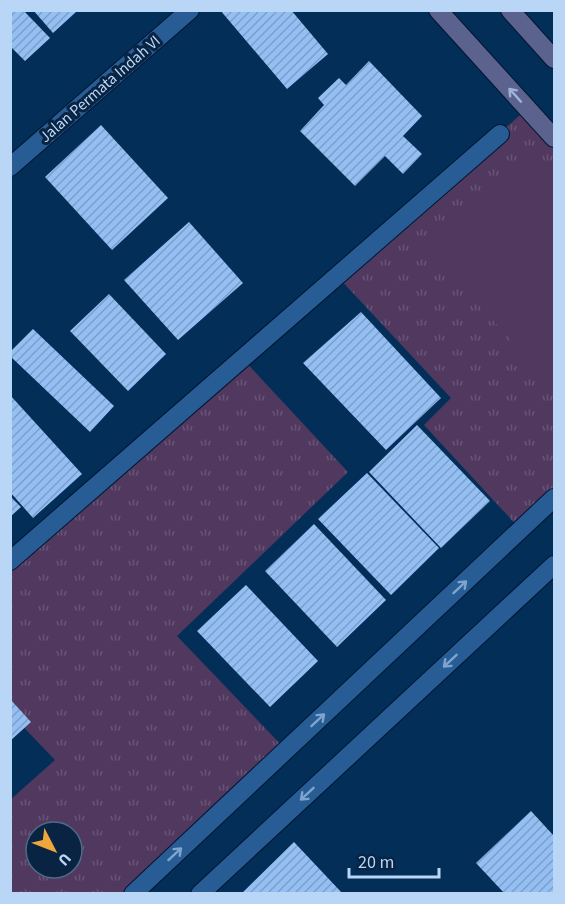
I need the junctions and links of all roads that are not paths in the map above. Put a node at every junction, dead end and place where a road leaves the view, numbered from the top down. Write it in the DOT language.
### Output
graph roads {
  1 [pos="190,10"];
  2 [pos="438,10"];
  3 [pos="510,10"];
  4 [pos="555,59"];
  5 [pos="500,134"];
  6 [pos="555,138"];
  7 [pos="10,167"];
  8 [pos="555,498"];
  9 [pos="10,561"];
  10 [pos="555,565"];
  11 [pos="133,894"];
  12 [pos="200,894"];
  1 -- 7 [label="street, Jalan Permata Indah VI"];
  6 -- 2 [label="street, one-way"];
  3 -- 4 [label="street"];
  5 -- 9 [label="street"];
  11 -- 8 [label="street, one-way"];
  10 -- 12 [label="street, one-way"];
}
